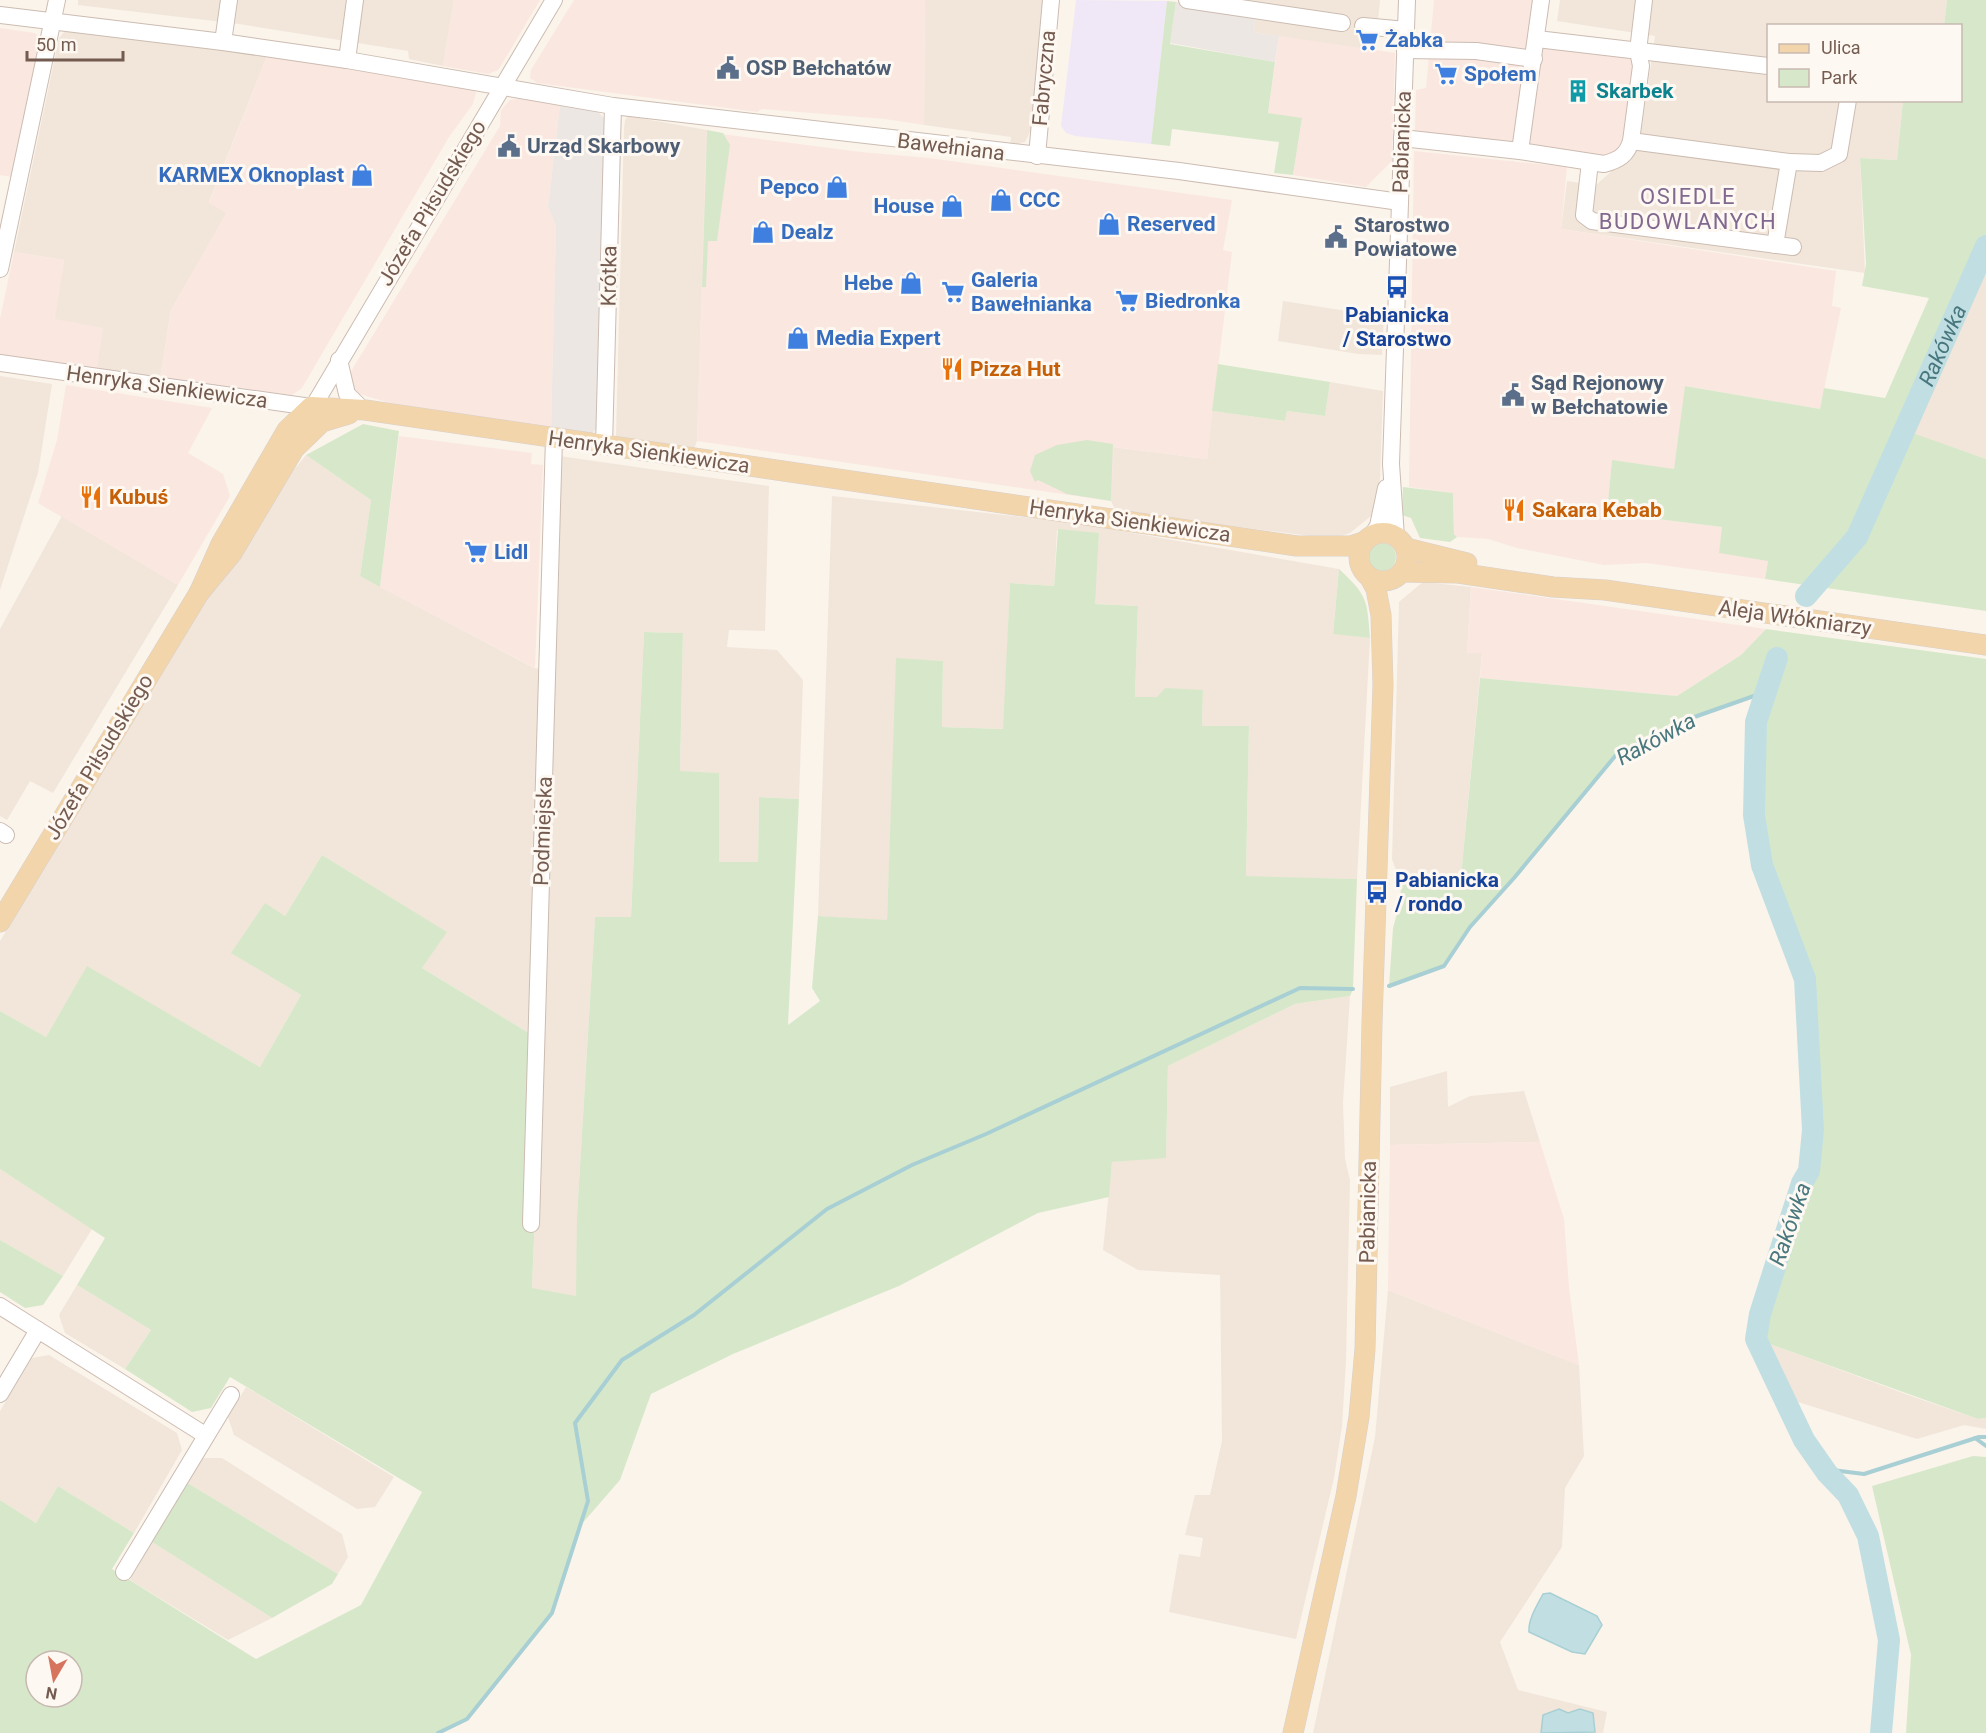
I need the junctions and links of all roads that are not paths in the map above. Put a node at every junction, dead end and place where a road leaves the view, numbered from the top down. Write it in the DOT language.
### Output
graph roads {
  1 [pos="57,0"];
  2 [pos="229,0"];
  3 [pos="355,0"];
  4 [pos="554,0"];
  5 [pos="1051,0"];
  6 [pos="1187,0"];
  7 [pos="1407,0"];
  8 [pos="1541,0"];
  9 [pos="1644,0"];
  10 [pos="0,15"];
  11 [pos="54,22"];
  12 [pos="1341,23"];
  13 [pos="1363,26"];
  14 [pos="1406,30"];
  15 [pos="1537,39"];
  16 [pos="223,42"];
  17 [pos="1405,50"];
  18 [pos="1638,51"];
  19 [pos="1534,59"];
  20 [pos="347,60"];
  21 [pos="1767,66"];
  22 [pos="503,85"];
  23 [pos="1848,102"];
  24 [pos="614,106"];
  25 [pos="1402,138"];
  26 [pos="1631,141"];
  27 [pos="1520,151"];
  28 [pos="1037,156"];
  29 [pos="1590,162"];
  30 [pos="1789,162"];
  31 [pos="1400,202"];
  32 [pos="1775,244"];
  33 [pos="1793,247"];
  34 [pos="0,269"];
  35 [pos="339,360"];
  36 [pos="0,363"];
  37 [pos="275,402"];
  38 [pos="311,407"];
  39 [pos="363,410"];
  40 [pos="287,430"];
  41 [pos="554,438"];
  42 [pos="604,446"];
  43 [pos="294,449"];
  44 [pos="1391,464"];
  45 [pos="1368,538"];
  46 [pos="1401,542"];
  47 [pos="1297,546"];
  48 [pos="1365,573"];
  49 [pos="1399,575"];
  50 [pos="1605,590"];
  51 [pos="199,593"];
  52 [pos="1986,645"];
  53 [pos="1383,685"];
  54 [pos="0,922"];
  55 [pos="531,1224"];
  56 [pos="0,1306"];
  57 [pos="39,1330"];
  58 [pos="0,1394"];
  59 [pos="231,1395"];
  60 [pos="205,1435"];
  61 [pos="124,1572"];
  62 [pos="1293,1733"];
  1 -- 11 [label="street"];
  2 -- 16 [label="street"];
  3 -- 20 [label="street"];
  4 -- 22 [label="street, Józefa Piłsudskiego"];
  5 -- 28 [label="street, Fabryczna"];
  6 -- 12 [label="street"];
  7 -- 14 [label="street, Pabianicka"];
  8 -- 15 [label="street"];
  9 -- 18 [label="street"];
  10 -- 11 [label="street, Bawełniana"];
  11 -- 16 [label="street, Bawełniana"];
  11 -- 34 [label="street"];
  13 -- 14 [label="street"];
  14 -- 17 [label="street, Pabianicka"];
  15 -- 18 [label="street"];
  15 -- 19 [label="street"];
  16 -- 20 [label="street, Bawełniana"];
  17 -- 19 [label="street"];
  17 -- 25 [label="street, Pabianicka"];
  18 -- 21 [label="street"];
  18 -- 26 [label="street"];
  19 -- 27 [label="street"];
  20 -- 22 [label="street, Bawełniana"];
  22 -- 24 [label="street, Bawełniana"];
  22 -- 35 [label="street, Józefa Piłsudskiego"];
  23 -- 30 [label="street"];
  24 -- 28 [label="street, Bawełniana"];
  24 -- 42 [label="street, Krótka"];
  25 -- 27 [label="street"];
  25 -- 31 [label="street, Pabianicka"];
  26 -- 29 [label="street"];
  26 -- 30 [label="street"];
  27 -- 29 [label="street"];
  28 -- 31 [label="street, Bawełniana"];
  29 -- 32 [label="street"];
  30 -- 32 [label="street"];
  31 -- 44 [label="street, Pabianicka"];
  32 -- 33 [label="street"];
  35 -- 38 [label="street, Józefa Piłsudskiego"];
  35 -- 39 [label="street"];
  36 -- 37 [label="street, Henryka Sienkiewicza"];
  37 -- 38 [label="street, Henryka Sienkiewicza"];
  37 -- 40 [label="street"];
  38 -- 39 [label="main road, Henryka Sienkiewicza"];
  38 -- 40 [label="main road, Józefa Piłsudskiego"];
  38 -- 43 [label="street, Józefa Piłsudskiego"];
  39 -- 41 [label="main road, Henryka Sienkiewicza"];
  39 -- 43 [label="main road"];
  40 -- 51 [label="main road, Józefa Piłsudskiego"];
  41 -- 42 [label="main road, Henryka Sienkiewicza"];
  41 -- 55 [label="street, Podmiejska"];
  42 -- 47 [label="main road, Henryka Sienkiewicza"];
  43 -- 51 [label="main road, Józefa Piłsudskiego"];
  44 -- 45 [label="street, Pabianicka"];
  44 -- 46 [label="street, Pabianicka"];
  45 -- 46 [label="main road"];
  45 -- 47 [label="main road, Henryka Sienkiewicza"];
  45 -- 48 [label="main road"];
  46 -- 49 [label="main road"];
  46 -- 50 [label="main road, Aleja Włókniarzy"];
  47 -- 48 [label="main road, Henryka Sienkiewicza"];
  48 -- 49 [label="main road"];
  48 -- 53 [label="main road, Pabianicka"];
  49 -- 50 [label="main road, Aleja Włókniarzy"];
  49 -- 53 [label="main road, Pabianicka"];
  50 -- 52 [label="main road, Aleja Włókniarzy"];
  51 -- 54 [label="main road, Józefa Piłsudskiego"];
  53 -- 62 [label="main road, Pabianicka"];
  56 -- 57 [label="street"];
  57 -- 58 [label="street"];
  57 -- 60 [label="street"];
  59 -- 60 [label="street"];
  60 -- 61 [label="street"];
}
